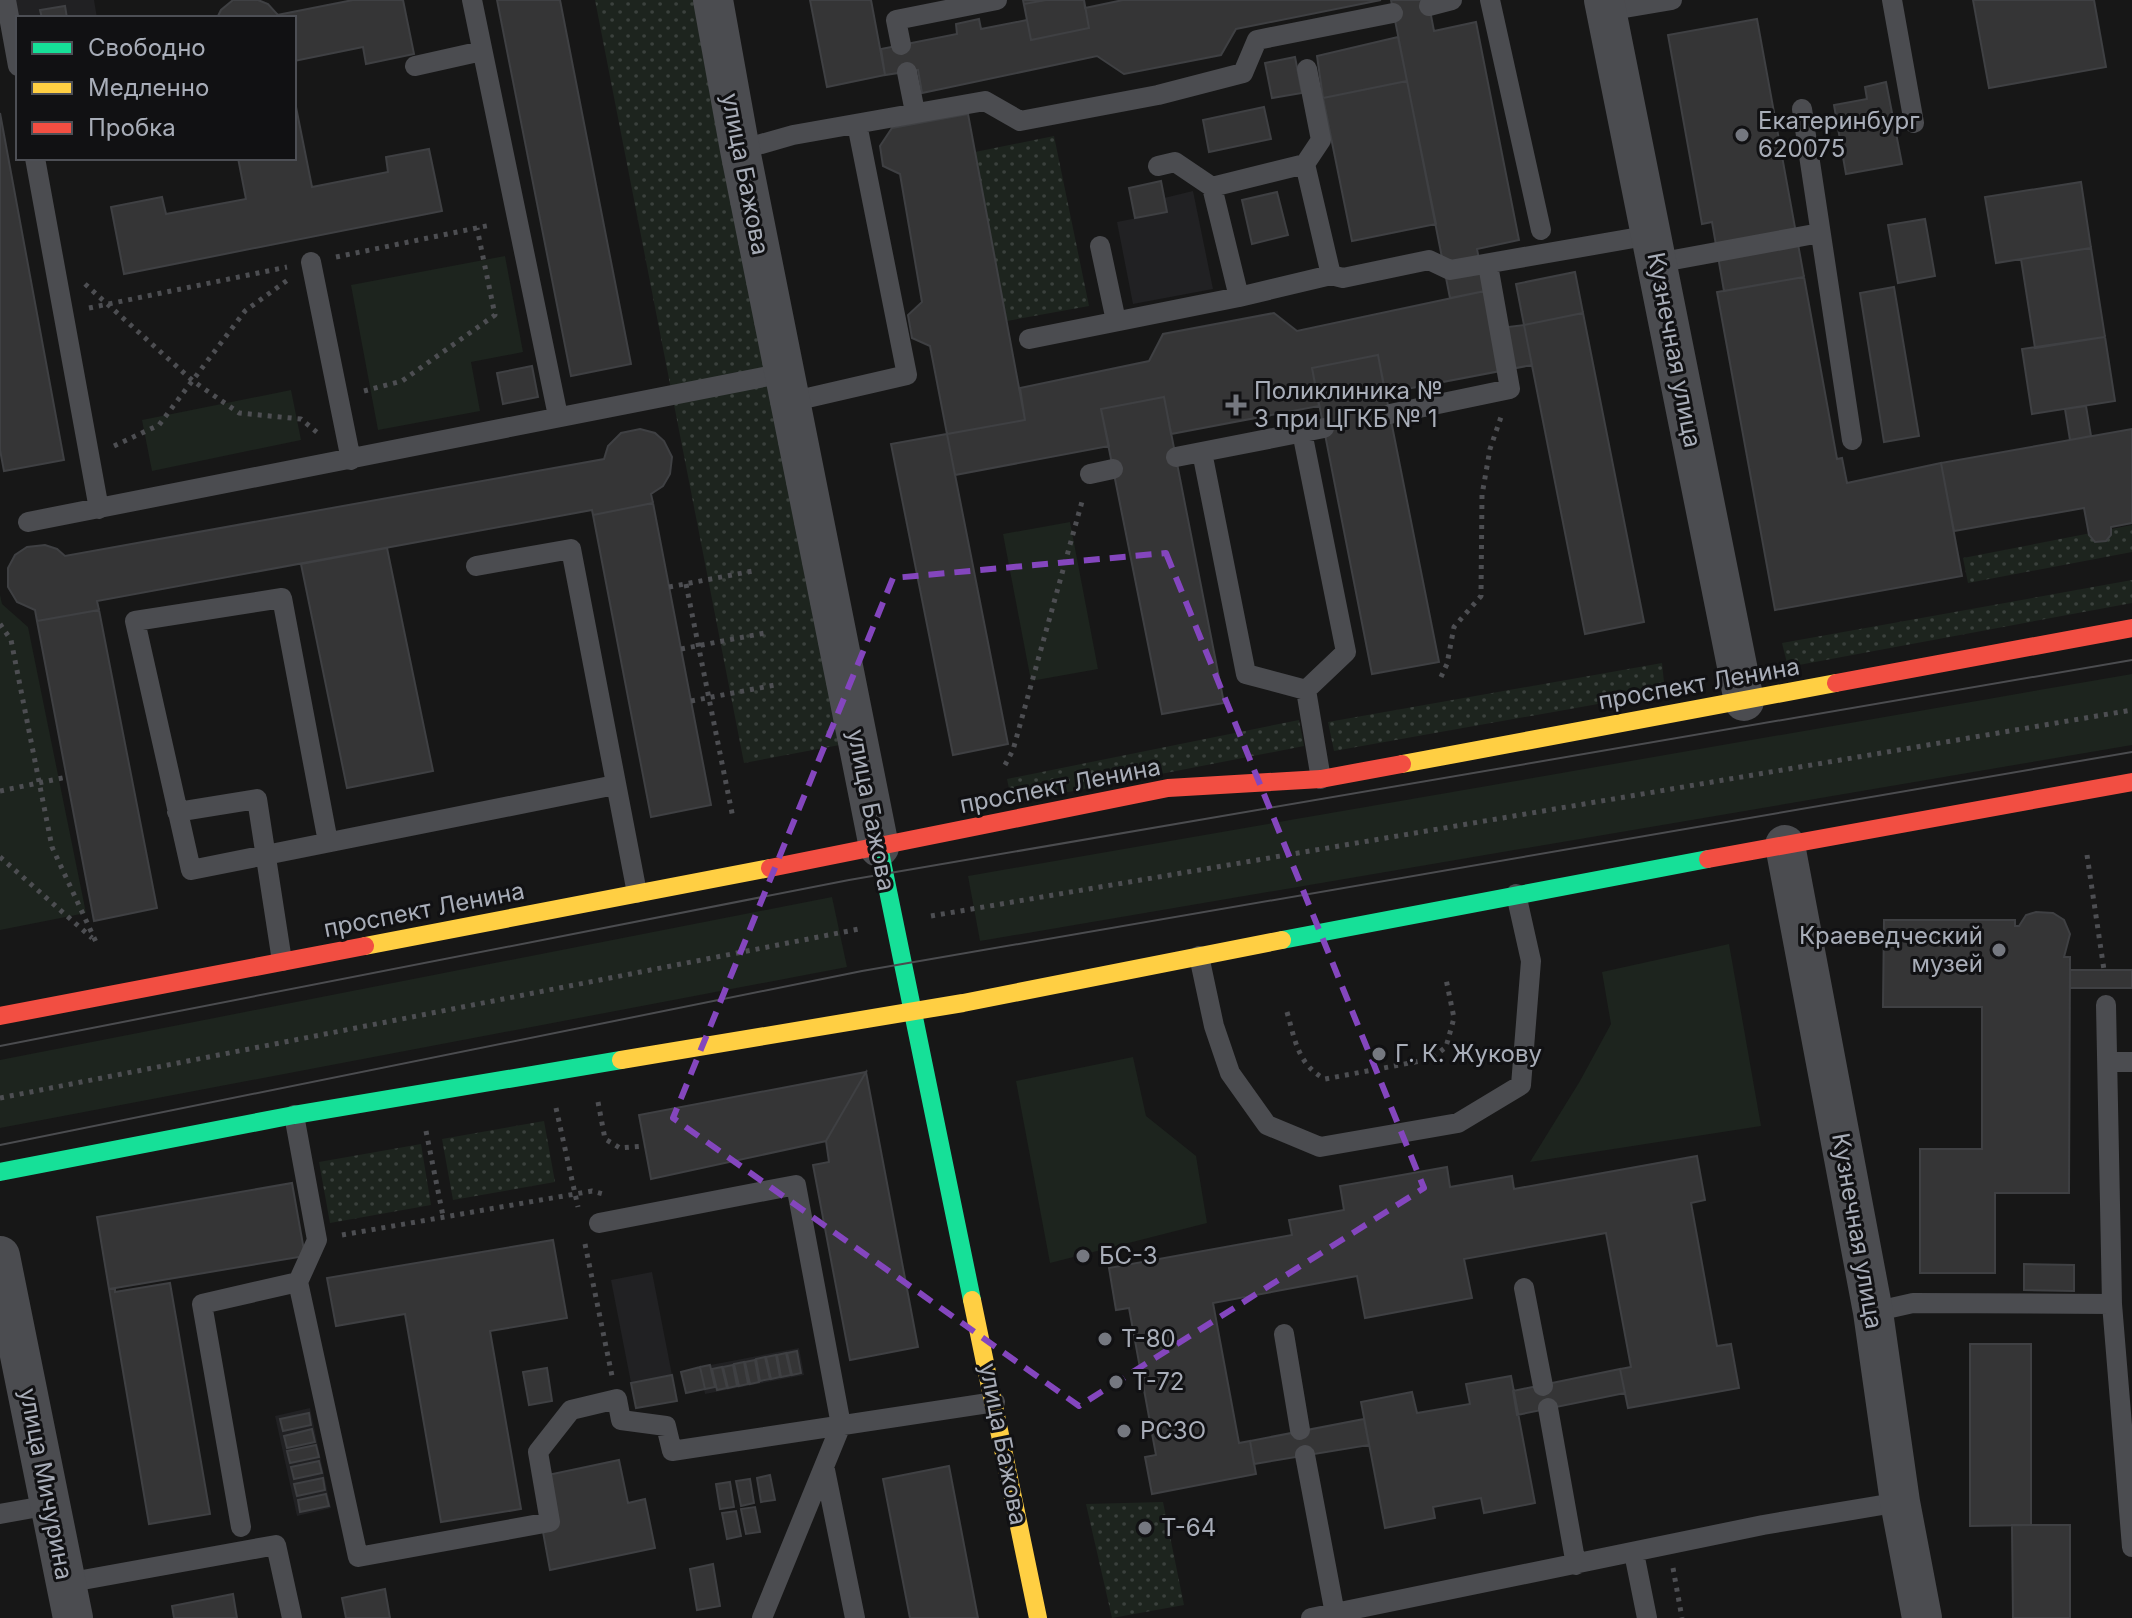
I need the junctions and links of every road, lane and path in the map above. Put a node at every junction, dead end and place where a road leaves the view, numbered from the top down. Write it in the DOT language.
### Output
graph roads {
  1 [pos="6,0"];
  2 [pos="472,0"];
  3 [pos="713,0"];
  4 [pos="997,0"];
  5 [pos="1452,0"];
  6 [pos="1490,0"];
  7 [pos="1672,0"];
  8 [pos="1892,0"];
  9 [pos="1429,6"];
  10 [pos="1605,6"];
  11 [pos="1393,13"];
  12 [pos="901,45"];
  13 [pos="482,51"];
  14 [pos="16,55"];
  15 [pos="415,66"];
  16 [pos="1307,69"];
  17 [pos="907,72"];
  18 [pos="1802,109"];
  19 [pos="915,112"];
  20 [pos="1914,123"];
  21 [pos="857,124"];
  22 [pos="740,150"];
  23 [pos="35,160"];
  24 [pos="1305,164"];
  25 [pos="1158,166"];
  26 [pos="1212,187"];
  27 [pos="477,228"];
  28 [pos="1541,230"];
  29 [pos="1820,233"];
  30 [pos="1100,246"];
  31 [pos="1654,249"];
  32 [pos="54,258"];
  33 [pos="311,262"];
  34 [pos="1488,265"];
  35 [pos="1331,275"];
  36 [pos="1239,297"];
  37 [pos="1116,321"];
  38 [pos="1029,339"];
  39 [pos="193,381"];
  40 [pos="787,387"];
  41 [pos="1510,389"];
  42 [pos="340,404"];
  43 [pos="1390,414"];
  44 [pos="558,416"];
  45 [pos="301,419"];
  46 [pos="1324,428"];
  47 [pos="1302,432"];
  48 [pos="1852,440"];
  49 [pos="1202,452"];
  50 [pos="1176,457"];
  51 [pos="90,458"];
  52 [pos="351,460"];
  53 [pos="1113,469"];
  54 [pos="1090,474"];
  55 [pos="99,509"];
  56 [pos="28,522"];
  57 [pos="476,566"];
  58 [pos="753,571"];
  59 [pos="686,584"];
  60 [pos="669,587"];
  61 [pos="0,624"];
  62 [pos="2132,628"];
  63 [pos="765,633"];
  64 [pos="698,646"];
  65 [pos="681,649"];
  66 [pos="1441,677"];
  67 [pos="775,685"];
  68 [pos="1306,690"];
  69 [pos="708,698"];
  70 [pos="691,701"];
  71 [pos="1744,701"];
  72 [pos="2132,710"];
  73 [pos="1005,765"];
  74 [pos="67,777"];
  75 [pos="1321,779"];
  76 [pos="39,783"];
  77 [pos="2132,784"];
  78 [pos="615,785"];
  79 [pos="0,791"];
  80 [pos="177,812"];
  81 [pos="733,818"];
  82 [pos="328,842"];
  83 [pos="1785,845"];
  84 [pos="879,847"];
  85 [pos="265,855"];
  86 [pos="2087,855"];
  87 [pos="0,857"];
  88 [pos="637,893"];
  89 [pos="1516,894"];
  90 [pos="918,918"];
  91 [pos="871,927"];
  92 [pos="1199,956"];
  93 [pos="282,961"];
  94 [pos="2104,970"];
  95 [pos="1446,979"];
  96 [pos="2106,1005"];
  97 [pos="913,1010"];
  98 [pos="1287,1012"];
  99 [pos="0,1016"];
  100 [pos="2109,1062"];
  101 [pos="2132,1062"];
  102 [pos="597,1097"];
  103 [pos="0,1098"];
  104 [pos="555,1107"];
  105 [pos="294,1115"];
  106 [pos="426,1130"];
  107 [pos="645,1146"];
  108 [pos="0,1172"];
  109 [pos="575,1194"];
  110 [pos="605,1195"];
  111 [pos="578,1209"];
  112 [pos="443,1216"];
  113 [pos="599,1223"];
  114 [pos="584,1238"];
  115 [pos="317,1240"];
  116 [pos="0,1256"];
  117 [pos="298,1282"];
  118 [pos="1524,1288"];
  119 [pos="2112,1304"];
  120 [pos="1873,1312"];
  121 [pos="1284,1334"];
  122 [pos="1543,1386"];
  123 [pos="617,1399"];
  124 [pos="995,1402"];
  125 [pos="1548,1408"];
  126 [pos="841,1425"];
  127 [pos="1300,1430"];
  128 [pos="2128,1452"];
  129 [pos="1305,1455"];
  130 [pos="825,1470"];
  131 [pos="1900,1502"];
  132 [pos="50,1505"];
  133 [pos="0,1514"];
  134 [pos="241,1527"];
  135 [pos="1669,1546"];
  136 [pos="2132,1547"];
  137 [pos="1634,1553"];
  138 [pos="1576,1565"];
  139 [pos="69,1601"];
  140 [pos="1319,1617"];
  141 [pos="292,1618"];
  142 [pos="762,1618"];
  143 [pos="855,1618"];
  144 [pos="1038,1618"];
  145 [pos="1647,1618"];
  146 [pos="1682,1618"];
  147 [pos="1922,1618"];
  1 -- 14 [label="lane"];
  2 -- 13 [label="lane"];
  3 -- 22 [label="street, улица Бажова"];
  4 -- 12 [label="lane"];
  5 -- 9 [label="lane"];
  6 -- 28 [label="lane"];
  7 -- 10 [label="lane"];
  8 -- 20 [label="lane"];
  10 -- 31 [label="street, Кузнечная улица"];
  11 -- 19 [label="lane"];
  13 -- 15 [label="lane"];
  13 -- 44 [label="lane"];
  16 -- 24 [label="lane"];
  17 -- 19 [label="lane"];
  18 -- 29 [label="lane"];
  19 -- 21 [label="lane"];
  21 -- 22 [label="lane"];
  21 -- 40 [label="lane"];
  22 -- 40 [label="street, улица Бажова"];
  23 -- 32 [label="lane"];
  24 -- 26 [label="lane"];
  24 -- 35 [label="lane"];
  25 -- 26 [label="lane"];
  26 -- 36 [label="lane"];
  27 -- 42 [label="path"];
  29 -- 31 [label="lane"];
  29 -- 48 [label="lane"];
  30 -- 37 [label="lane"];
  31 -- 34 [label="lane"];
  31 -- 71 [label="street, Кузнечная улица"];
  32 -- 39 [label="path"];
  32 -- 51 [label="lane"];
  33 -- 39 [label="path"];
  33 -- 42 [label="lane"];
  34 -- 35 [label="lane"];
  34 -- 41 [label="lane"];
  35 -- 36 [label="lane"];
  36 -- 37 [label="lane"];
  37 -- 38 [label="lane"];
  39 -- 45 [label="path"];
  39 -- 51 [label="path"];
  40 -- 44 [label="lane"];
  40 -- 84 [label="street, улица Бажова"];
  41 -- 43 [label="lane"];
  41 -- 66 [label="path"];
  42 -- 45 [label="path"];
  42 -- 52 [label="lane"];
  44 -- 52 [label="lane"];
  45 -- 52 [label="path"];
  46 -- 47 [label="lane"];
  47 -- 49 [label="lane"];
  47 -- 68 [label="lane"];
  49 -- 50 [label="lane"];
  49 -- 68 [label="lane"];
  51 -- 55 [label="lane"];
  52 -- 55 [label="lane"];
  53 -- 54 [label="lane"];
  54 -- 73 [label="path"];
  55 -- 56 [label="lane"];
  57 -- 78 [label="lane"];
  58 -- 59 [label="path"];
  59 -- 60 [label="path"];
  59 -- 64 [label="path"];
  61 -- 76 [label="path"];
  62 -- 71 [label="main road, проспект Ленина"];
  63 -- 64 [label="path"];
  64 -- 65 [label="path"];
  64 -- 69 [label="path"];
  67 -- 69 [label="path"];
  68 -- 75 [label="lane"];
  69 -- 70 [label="path"];
  69 -- 81 [label="path"];
  71 -- 75 [label="main road, проспект Ленина"];
  72 -- 90 [label="path"];
  74 -- 76 [label="path"];
  75 -- 84 [label="main road, проспект Ленина"];
  76 -- 79 [label="path"];
  76 -- 87 [label="path"];
  77 -- 83 [label="main road"];
  78 -- 82 [label="lane"];
  78 -- 88 [label="lane"];
  80 -- 82 [label="lane"];
  80 -- 85 [label="lane"];
  80 -- 85 [label="lane"];
  82 -- 85 [label="lane"];
  83 -- 89 [label="main road"];
  83 -- 120 [label="street, Кузнечная улица"];
  84 -- 88 [label="main road, проспект Ленина"];
  84 -- 97 [label="main road, улица Бажова"];
  85 -- 93 [label="lane"];
  86 -- 94 [label="path"];
  88 -- 93 [label="main road, проспект Ленина"];
  89 -- 92 [label="main road"];
  89 -- 92 [label="lane"];
  91 -- 103 [label="path"];
  92 -- 97 [label="main road"];
  93 -- 99 [label="main road, проспект Ленина"];
  95 -- 98 [label="path"];
  96 -- 100 [label="lane"];
  97 -- 105 [label="main road"];
  97 -- 124 [label="main road, улица Бажова"];
  100 -- 101 [label="lane"];
  100 -- 119 [label="lane"];
  102 -- 107 [label="path"];
  104 -- 109 [label="path"];
  105 -- 108 [label="main road"];
  105 -- 115 [label="lane"];
  106 -- 112 [label="path"];
  109 -- 110 [label="path"];
  109 -- 111 [label="path"];
  109 -- 112 [label="path"];
  112 -- 115 [label="path"];
  113 -- 126 [label="lane"];
  114 -- 123 [label="path"];
  115 -- 117 [label="lane"];
  116 -- 132 [label="street, улица Мичурина"];
  117 -- 123 [label="lane"];
  117 -- 134 [label="lane"];
  118 -- 122 [label="lane"];
  119 -- 120 [label="lane"];
  119 -- 128 [label="lane"];
  120 -- 131 [label="street, Кузнечная улица"];
  121 -- 127 [label="lane"];
  123 -- 126 [label="lane"];
  124 -- 126 [label="lane"];
  124 -- 144 [label="main road, улица Бажова"];
  125 -- 138 [label="lane"];
  126 -- 130 [label="lane"];
  128 -- 136 [label="lane"];
  129 -- 140 [label="lane"];
  130 -- 142 [label="lane"];
  130 -- 143 [label="lane"];
  131 -- 135 [label="lane"];
  131 -- 147 [label="street, Кузнечная улица"];
  132 -- 133 [label="lane"];
  132 -- 139 [label="street, улица Мичурина"];
  135 -- 137 [label="lane"];
  135 -- 146 [label="path"];
  137 -- 138 [label="lane"];
  137 -- 145 [label="lane"];
  138 -- 140 [label="lane"];
  139 -- 141 [label="lane"];
}
